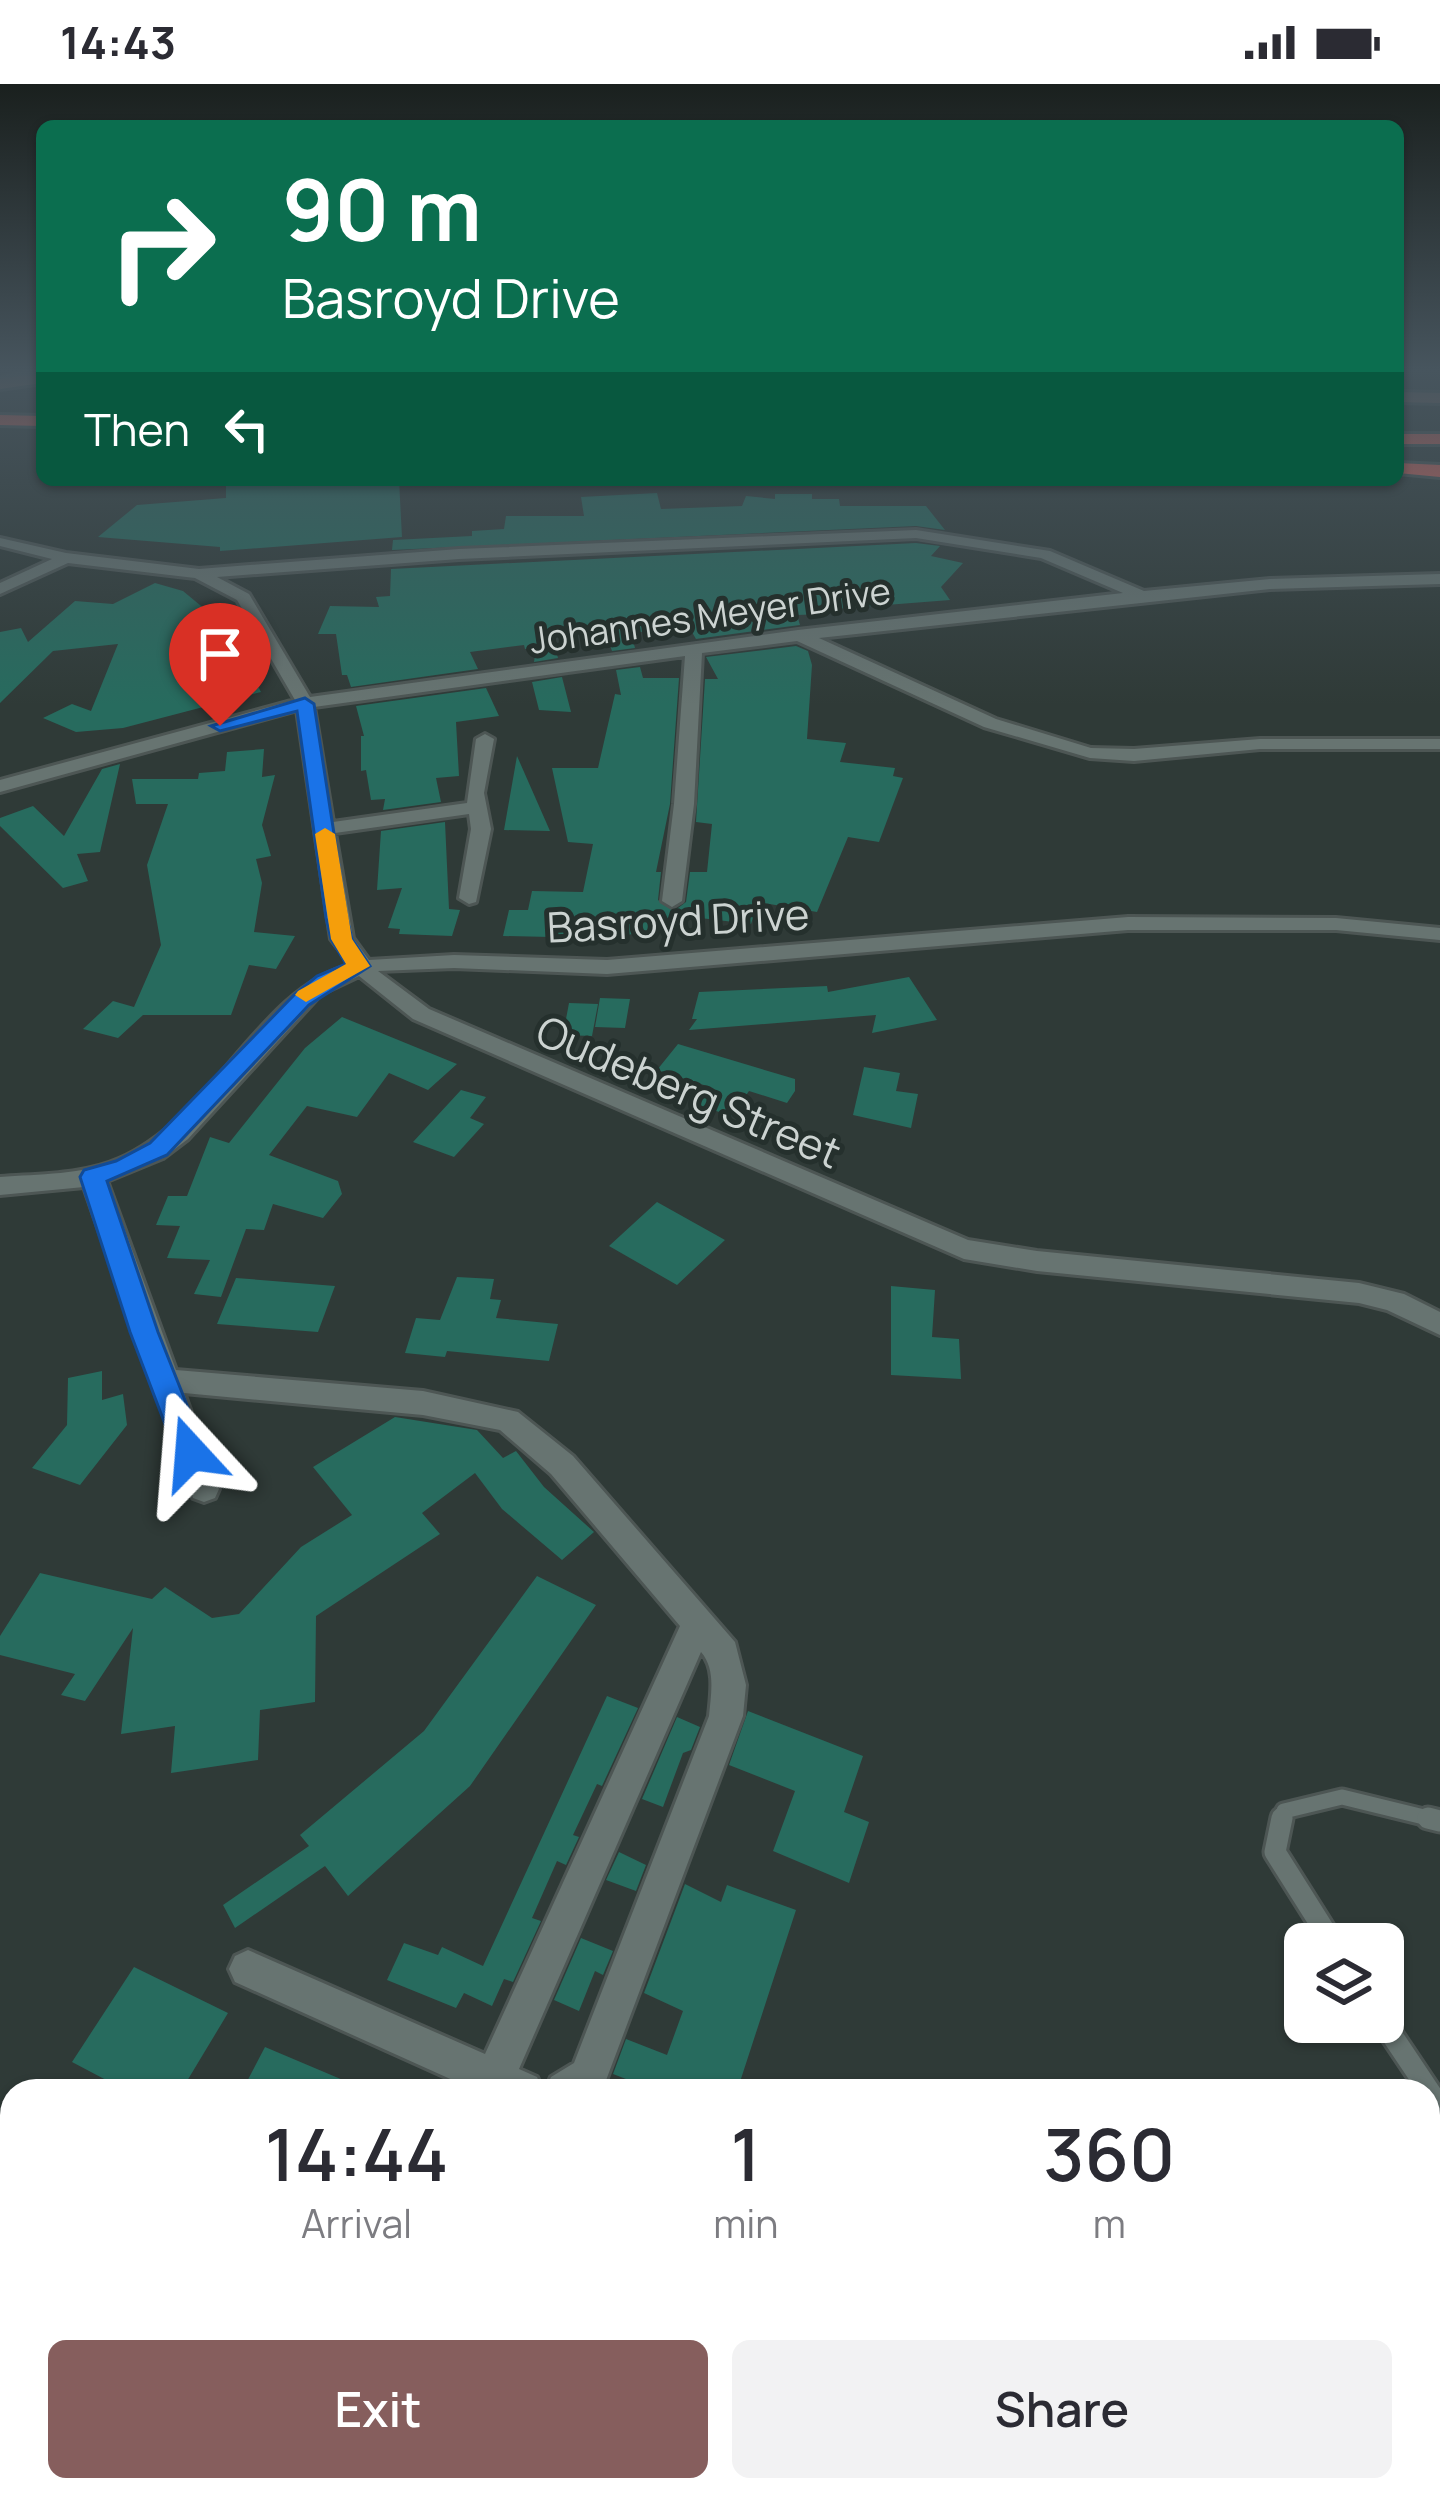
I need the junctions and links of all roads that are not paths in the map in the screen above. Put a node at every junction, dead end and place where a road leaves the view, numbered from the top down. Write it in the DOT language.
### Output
graph roads {
  1 [pos="0,542"];
  2 [pos="66,558"];
  3 [pos="199,574"];
  4 [pos="1440,579"];
  5 [pos="0,589"];
  6 [pos="1142,596"];
  7 [pos="798,635"];
  8 [pos="694,650"];
  9 [pos="305,704"];
  10 [pos="485,739"];
  11 [pos="1440,744"];
  12 [pos="0,786"];
  13 [pos="476,807"];
  14 [pos="324,829"];
  15 [pos="469,898"];
  16 [pos="672,901"];
  17 [pos="1440,934"];
  18 [pos="359,966"];
  19 [pos="93,1177"];
  20 [pos="0,1186"];
  21 [pos="1440,1324"];
  22 [pos="166,1380"];
  23 [pos="204,1489"];
  24 [pos="698,1622"];
  25 [pos="1440,1821"];
  26 [pos="1320,1923"];
  27 [pos="248,1970"];
  28 [pos="1397,2043"];
  29 [pos="495,2079"];
  30 [pos="511,2079"];
  31 [pos="586,2079"];
  32 [pos="1421,2079"];
  1 -- 2 [label="street"];
  2 -- 3 [label="street"];
  2 -- 5 [label="street"];
  3 -- 6 [label="street"];
  3 -- 9 [label="street"];
  4 -- 6 [label="street, Johannes Meyer Drive"];
  6 -- 7 [label="street, Johannes Meyer Drive"];
  7 -- 8 [label="street, Johannes Meyer Drive"];
  7 -- 11 [label="street"];
  8 -- 9 [label="street, Johannes Meyer Drive"];
  8 -- 16 [label="street"];
  9 -- 12 [label="street, Johannes Meyer Drive"];
  9 -- 14 [label="street"];
  10 -- 13 [label="street"];
  13 -- 14 [label="street"];
  13 -- 15 [label="street"];
  14 -- 18 [label="street"];
  17 -- 18 [label="street, Basroyd Drive"];
  18 -- 19 [label="street, Basroyd Drive"];
  18 -- 21 [label="street, Oudeberg Street"];
  19 -- 20 [label="street, Basroyd Drive"];
  19 -- 22 [label="street"];
  22 -- 23 [label="street"];
  22 -- 24 [label="street"];
  24 -- 30 [label="street"];
  24 -- 31 [label="street"];
  25 -- 26 [label="lane"];
  27 -- 29 [label="street"];
  28 -- 32 [label="lane"];
}
